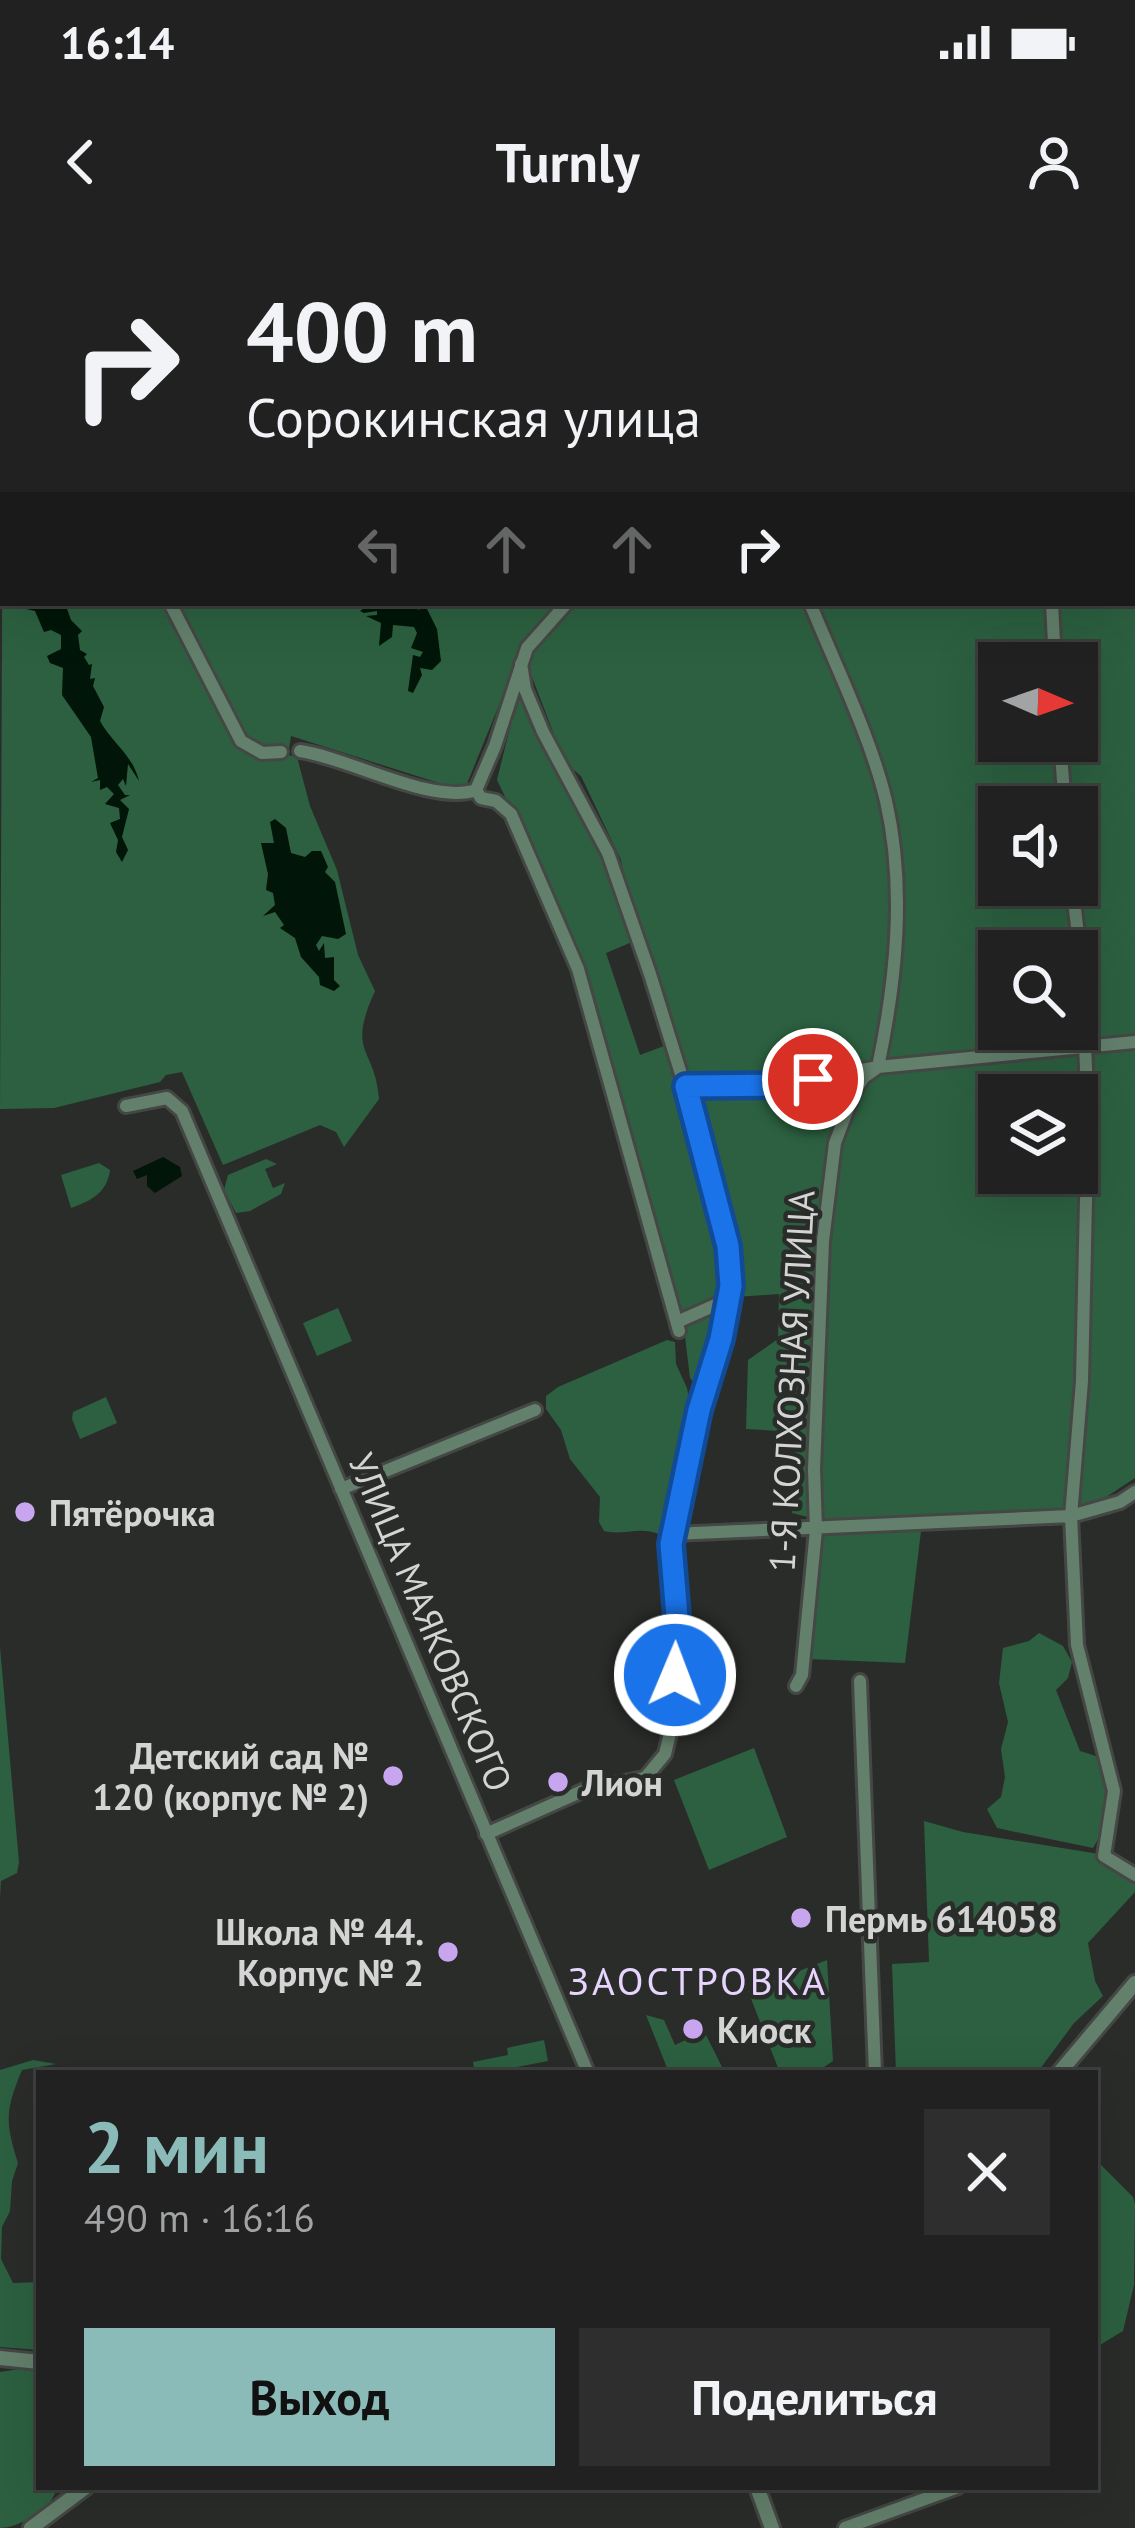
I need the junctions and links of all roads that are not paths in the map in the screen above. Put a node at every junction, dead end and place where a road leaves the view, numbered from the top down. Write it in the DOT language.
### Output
graph roads {
  1 [pos="172,606"];
  2 [pos="564,606"];
  3 [pos="811,606"];
  4 [pos="1052,606"];
  5 [pos="1054,642"];
  6 [pos="521,664"];
  7 [pos="300,751"];
  8 [pos="280,752"];
  9 [pos="476,790"];
  10 [pos="1135,1042"];
  11 [pos="1098,1047"];
  12 [pos="1065,1050"];
  13 [pos="1087,1050"];
  14 [pos="878,1067"];
  15 [pos="686,1086"];
  16 [pos="126,1106"];
  17 [pos="729,1300"];
  18 [pos="535,1410"];
  19 [pos="341,1489"];
  20 [pos="1135,1492"];
  21 [pos="1071,1516"];
  22 [pos="816,1530"];
  23 [pos="673,1534"];
  24 [pos="860,1681"];
  25 [pos="796,1686"];
  26 [pos="487,1834"];
  27 [pos="1135,1875"];
  28 [pos="1135,1983"];
  29 [pos="587,2070"];
  30 [pos="875,2070"];
  31 [pos="1062,2070"];
  32 [pos="31,2361"];
  33 [pos="0,2362"];
  34 [pos="84,2490"];
  35 [pos="758,2490"];
  36 [pos="950,2490"];
  37 [pos="31,2528"];
  38 [pos="772,2528"];
  39 [pos="845,2528"];
  1 -- 8 [label="street"];
  2 -- 6 [label="street"];
  3 -- 14 [label="street, 1-Я КОЛХОЗНАЯ УЛИЦА"];
  4 -- 5 [label="street"];
  6 -- 9 [label="street"];
  6 -- 15 [label="street"];
  7 -- 9 [label="street"];
  9 -- 17 [label="street"];
  10 -- 11 [label="street"];
  12 -- 14 [label="street"];
  13 -- 21 [label="street"];
  14 -- 15 [label="street"];
  14 -- 22 [label="street, 1-Я КОЛХОЗНАЯ УЛИЦА"];
  15 -- 17 [label="street"];
  16 -- 19 [label="street, УЛИЦА МАЯКОВСКОГО"];
  17 -- 23 [label="street"];
  18 -- 19 [label="street"];
  19 -- 26 [label="street, УЛИЦА МАЯКОВСКОГО"];
  20 -- 21 [label="street"];
  21 -- 22 [label="street"];
  21 -- 27 [label="street"];
  22 -- 23 [label="street"];
  22 -- 25 [label="street, 1-Я КОЛХОЗНАЯ УЛИЦА"];
  23 -- 26 [label="street"];
  24 -- 30 [label="street"];
  26 -- 29 [label="street, УЛИЦА МАЯКОВСКОГО"];
  28 -- 31 [label="street"];
  32 -- 33 [label="street"];
  34 -- 37 [label="street"];
  35 -- 38 [label="street"];
  36 -- 39 [label="street"];
}
